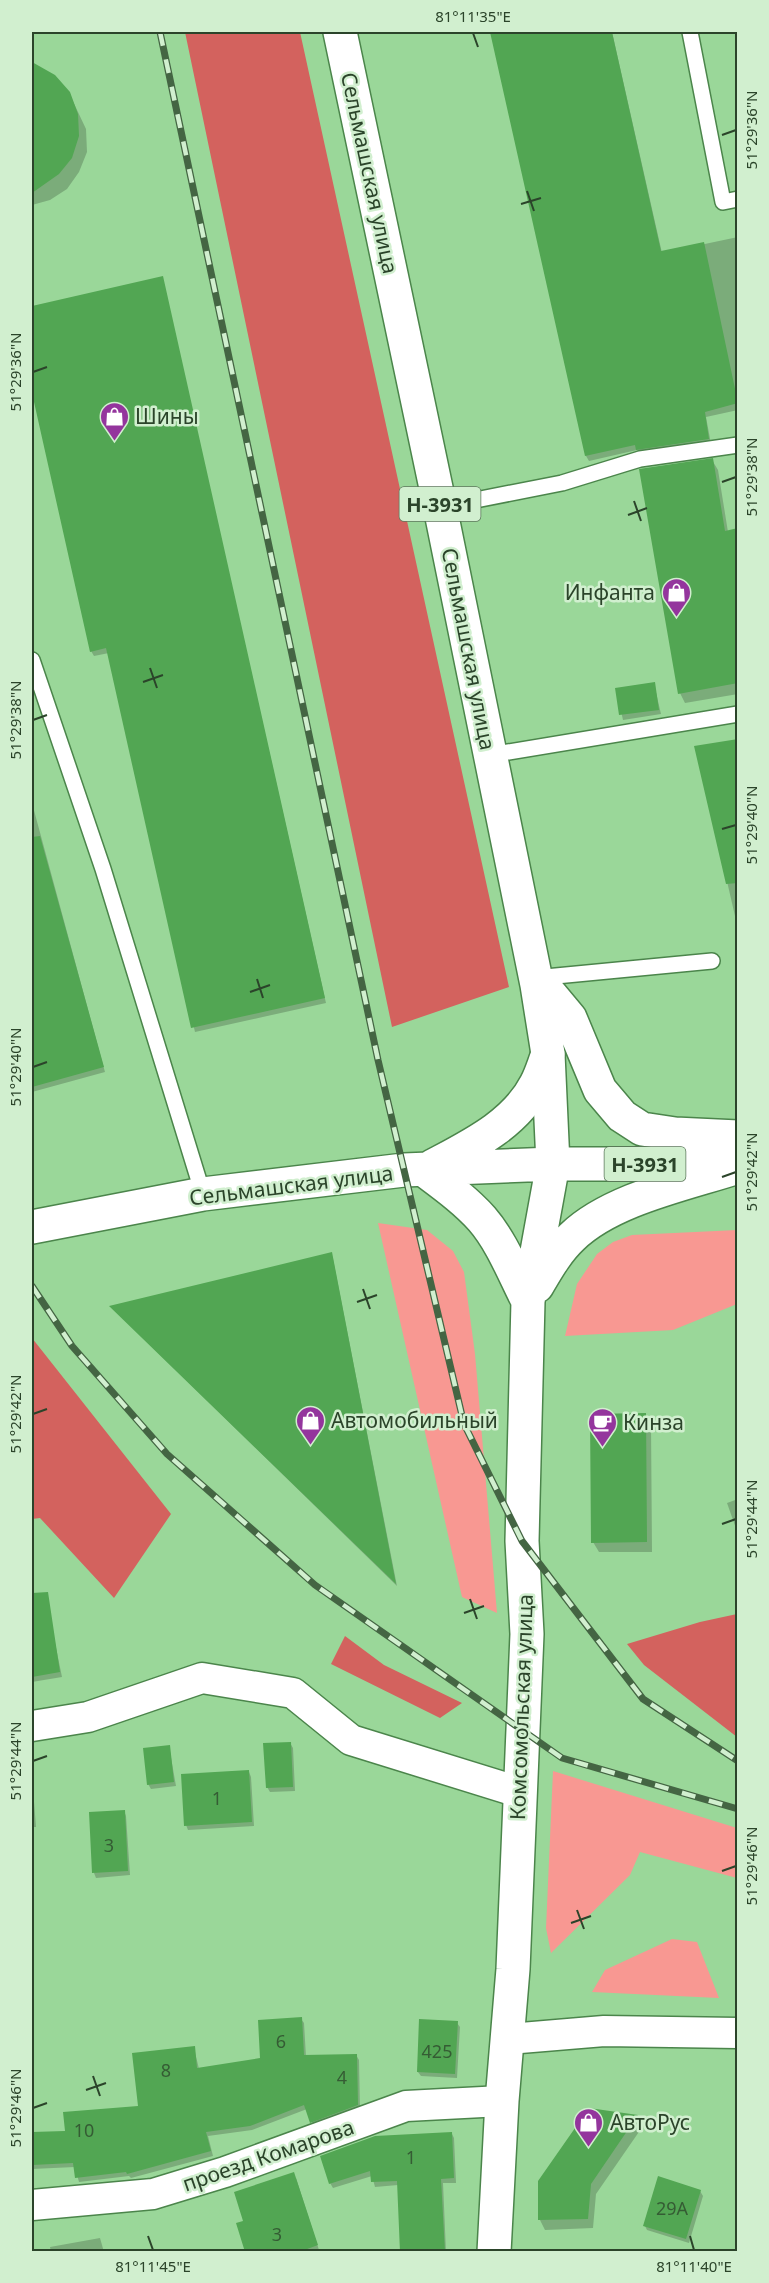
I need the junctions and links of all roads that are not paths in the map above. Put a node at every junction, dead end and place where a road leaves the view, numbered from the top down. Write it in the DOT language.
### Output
graph roads {
  1 [pos="340,32"];
  2 [pos="690,32"];
  3 [pos="738,199"];
  4 [pos="738,445"];
  5 [pos="440,507"];
  6 [pos="32,660"];
  7 [pos="738,714"];
  8 [pos="490,755"];
  9 [pos="712,961"];
  10 [pos="536,982"];
  11 [pos="548,1054"];
  12 [pos="738,1137"];
  13 [pos="553,1164"];
  14 [pos="738,1166"];
  15 [pos="424,1170"];
  16 [pos="203,1194"];
  17 [pos="32,1227"];
  18 [pos="528,1301"];
  19 [pos="32,1726"];
  20 [pos="519,1792"];
  21 [pos="738,2033"];
  22 [pos="508,2039"];
  23 [pos="502,2101"];
  24 [pos="32,2205"];
  25 [pos="494,2252"];
  1 -- 5 [label="main road, Сельмашская улица / Н-3931"];
  2 -- 3 [label="lane"];
  4 -- 5 [label="lane"];
  5 -- 8 [label="main road, Сельмашская улица / Н-3931"];
  6 -- 16 [label="lane"];
  7 -- 8 [label="lane"];
  8 -- 10 [label="main road, Сельмашская улица / Н-3931"];
  9 -- 10 [label="lane"];
  10 -- 11 [label="main road, Сельмашская улица / Н-3931"];
  10 -- 12 [label="main road"];
  11 -- 13 [label="main road, Сельмашская улица / Н-3931"];
  11 -- 15 [label="main road"];
  13 -- 14 [label="main road, Сельмашская улица / Н-3931"];
  13 -- 15 [label="main road, Сельмашская улица"];
  13 -- 18 [label="main road, Комсомольская улица"];
  14 -- 18 [label="main road"];
  15 -- 16 [label="main road, Сельмашская улица"];
  15 -- 18 [label="main road"];
  16 -- 17 [label="main road, Сельмашская улица"];
  18 -- 20 [label="main road, Комсомольская улица"];
  19 -- 20 [label="street"];
  20 -- 22 [label="main road, Комсомольская улица"];
  21 -- 22 [label="street"];
  22 -- 23 [label="main road, Комсомольская улица"];
  23 -- 24 [label="street, проезд Комарова"];
  23 -- 25 [label="main road, Комсомольская улица"];
}
